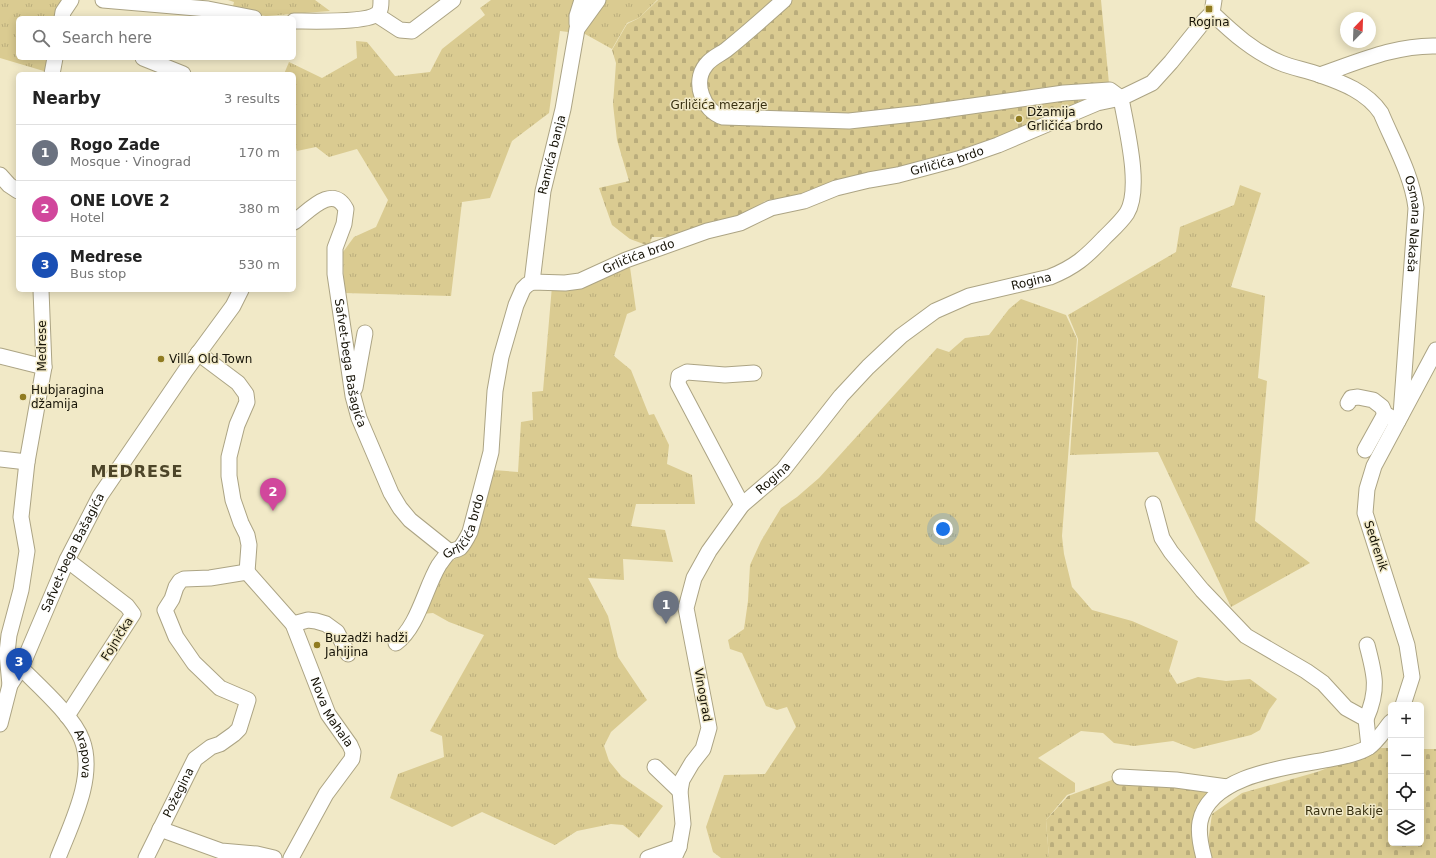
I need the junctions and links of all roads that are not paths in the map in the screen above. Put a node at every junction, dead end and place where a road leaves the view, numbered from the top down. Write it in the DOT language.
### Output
graph roads {
  1 [pos="71,0"];
  2 [pos="103,0"];
  3 [pos="381,0"];
  4 [pos="453,0"];
  5 [pos="582,0"];
  6 [pos="598,0"];
  7 [pos="784,0"];
  8 [pos="1213,7"];
  9 [pos="377,15"];
  10 [pos="62,16"];
  11 [pos="244,16"];
  12 [pos="296,21"];
  13 [pos="577,29"];
  14 [pos="1436,46"];
  15 [pos="55,60"];
  16 [pos="148,60"];
  17 [pos="52,72"];
  18 [pos="178,72"];
  19 [pos="1320,75"];
  20 [pos="1121,98"];
  21 [pos="296,220"];
  22 [pos="532,282"];
  23 [pos="41,292"];
  24 [pos="241,292"];
  25 [pos="365,333"];
  26 [pos="1436,350"];
  27 [pos="198,353"];
  28 [pos="0,356"];
  29 [pos="44,367"];
  30 [pos="754,373"];
  31 [pos="353,396"];
  32 [pos="1348,403"];
  33 [pos="1395,417"];
  34 [pos="1365,450"];
  35 [pos="0,459"];
  36 [pos="27,462"];
  37 [pos="1153,504"];
  38 [pos="742,505"];
  39 [pos="450,552"];
  40 [pos="67,560"];
  41 [pos="247,572"];
  42 [pos="690,594"];
  43 [pos="293,624"];
  44 [pos="396,643"];
  45 [pos="1367,645"];
  46 [pos="348,654"];
  47 [pos="21,668"];
  48 [pos="5,684"];
  49 [pos="1404,702"];
  50 [pos="67,716"];
  51 [pos="1366,720"];
  52 [pos="0,724"];
  53 [pos="1388,726"];
  54 [pos="1370,747"];
  55 [pos="655,767"];
  56 [pos="1120,777"];
  57 [pos="1227,787"];
  58 [pos="680,791"];
  59 [pos="160,829"];
  60 [pos="677,852"];
  61 [pos="58,858"];
  62 [pos="146,858"];
  63 [pos="274,858"];
  64 [pos="291,858"];
  65 [pos="648,858"];
  66 [pos="1204,858"];
  1 -- 10 [label="street"];
  2 -- 11 [label="street"];
  3 -- 9 [label="street"];
  4 -- 9 [label="street"];
  5 -- 13 [label="street, Ramića banja"];
  6 -- 13 [label="street, Ramića banja"];
  7 -- 20 [label="street"];
  8 -- 19 [label="street, Osmana Nakaša"];
  8 -- 20 [label="street"];
  9 -- 12 [label="street"];
  13 -- 22 [label="street, Ramića banja"];
  14 -- 19 [label="street"];
  15 -- 17 [label="street"];
  16 -- 18 [label="street"];
  19 -- 33 [label="street, Osmana Nakaša"];
  20 -- 22 [label="street, Grličića brdo"];
  20 -- 38 [label="street, Rogina"];
  21 -- 31 [label="street, Safvet-bega Bašagića"];
  22 -- 39 [label="street, Grličića brdo"];
  23 -- 29 [label="street, Medrese"];
  24 -- 27 [label="street, Safvet-bega Bašagića"];
  25 -- 31 [label="street"];
  26 -- 33 [label="street, Sedrenik"];
  27 -- 40 [label="street, Safvet-bega Bašagića"];
  27 -- 41 [label="street"];
  28 -- 29 [label="street"];
  29 -- 36 [label="street, Medrese"];
  30 -- 38 [label="street, Rogina"];
  31 -- 39 [label="street, Safvet-bega Bašagića"];
  32 -- 33 [label="street"];
  33 -- 34 [label="street"];
  33 -- 49 [label="street, Sedrenik"];
  35 -- 36 [label="street"];
  36 -- 48 [label="street, Medrese"];
  37 -- 51 [label="street"];
  38 -- 42 [label="street, Rogina"];
  39 -- 44 [label="street, Grličića brdo"];
  40 -- 47 [label="street, Safvet-bega Bašagića"];
  40 -- 50 [label="street, Fojnička"];
  41 -- 43 [label="street"];
  41 -- 59 [label="street, Požegina"];
  42 -- 58 [label="street, Vinograd"];
  43 -- 46 [label="street"];
  43 -- 64 [label="street, Nova Mahala"];
  45 -- 51 [label="street"];
  47 -- 48 [label="street, Safvet-bega Bašagića"];
  47 -- 50 [label="street, Arapova"];
  48 -- 52 [label="street, Safvet-bega Bašagića"];
  50 -- 61 [label="street, Arapova"];
  51 -- 54 [label="street"];
  53 -- 54 [label="street"];
  54 -- 57 [label="street"];
  55 -- 58 [label="street"];
  56 -- 57 [label="street"];
  57 -- 66 [label="street"];
  58 -- 60 [label="street, Vinograd"];
  59 -- 62 [label="street, Požegina"];
  59 -- 63 [label="street"];
  60 -- 65 [label="street"];
}
